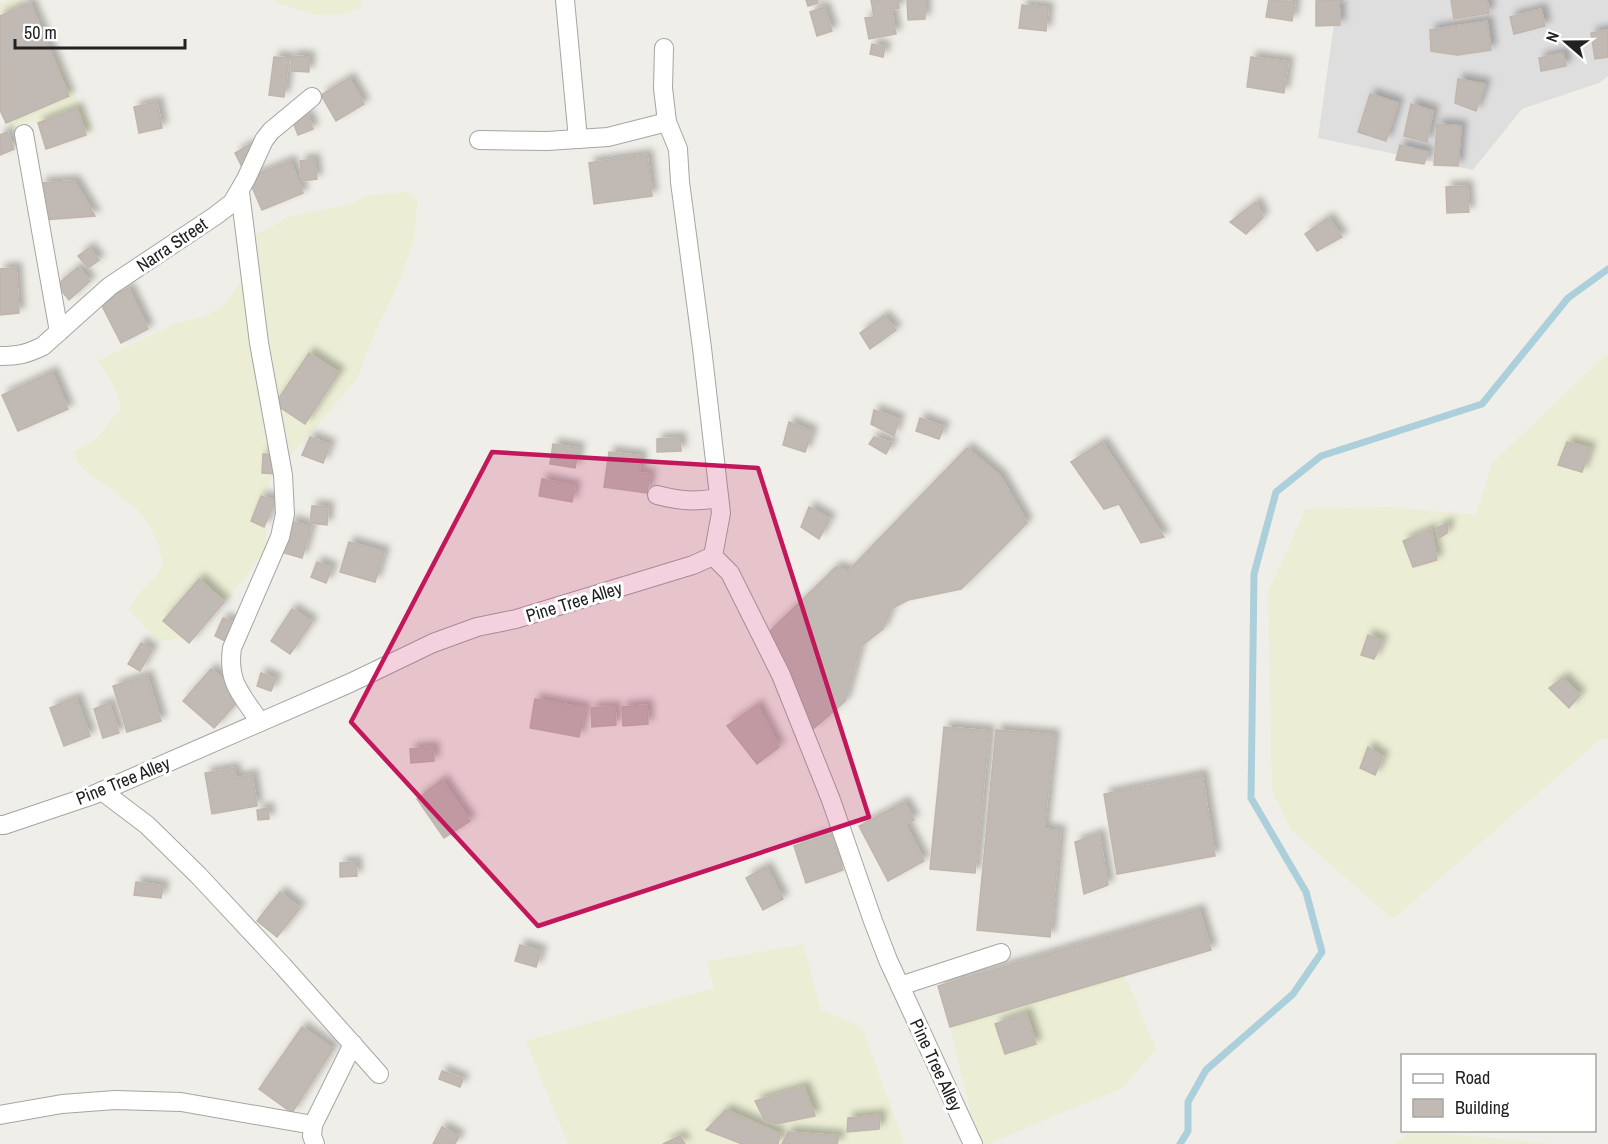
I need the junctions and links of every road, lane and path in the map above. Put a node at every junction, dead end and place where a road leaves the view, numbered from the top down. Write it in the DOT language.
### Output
graph roads {
  1 [pos="565,0"];
  2 [pos="664,48"];
  3 [pos="312,97"];
  4 [pos="667,122"];
  5 [pos="24,134"];
  6 [pos="578,139"];
  7 [pos="479,140"];
  8 [pos="240,192"];
  9 [pos="59,332"];
  10 [pos="0,356"];
  11 [pos="657,495"];
  12 [pos="719,498"];
  13 [pos="713,556"];
  14 [pos="260,722"];
  15 [pos="102,791"];
  16 [pos="0,825"];
  17 [pos="1001,953"];
  18 [pos="900,986"];
  19 [pos="353,1044"];
  20 [pos="379,1074"];
  21 [pos="0,1115"];
  22 [pos="313,1125"];
  23 [pos="315,1144"];
  24 [pos="973,1144"];
  1 -- 6 [label="street"];
  2 -- 4 [label="street"];
  3 -- 8 [label="street, Narra Street"];
  4 -- 6 [label="street"];
  4 -- 12 [label="street"];
  5 -- 9 [label="street"];
  6 -- 7 [label="street"];
  8 -- 9 [label="street, Narra Street"];
  8 -- 14 [label="street"];
  9 -- 10 [label="street, Narra Street"];
  11 -- 12 [label="street"];
  12 -- 13 [label="street"];
  13 -- 14 [label="street, Pine Tree Alley"];
  13 -- 18 [label="street, Pine Tree Alley"];
  14 -- 15 [label="street, Pine Tree Alley"];
  15 -- 16 [label="street, Pine Tree Alley"];
  15 -- 19 [label="street"];
  17 -- 18 [label="street"];
  18 -- 24 [label="street, Pine Tree Alley"];
  19 -- 20 [label="street"];
  19 -- 22 [label="street"];
  21 -- 22 [label="street"];
  22 -- 23 [label="street"];
}
